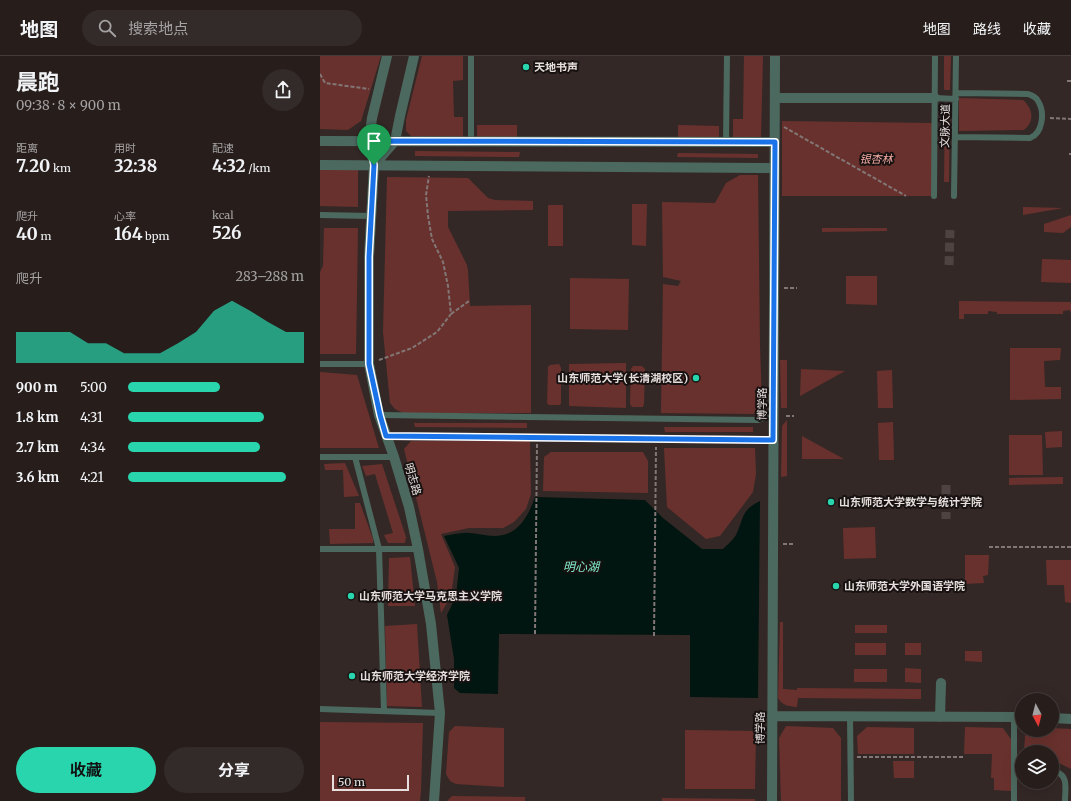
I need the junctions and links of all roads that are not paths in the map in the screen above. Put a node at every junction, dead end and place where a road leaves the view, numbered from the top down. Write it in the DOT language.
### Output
graph roads {
  1 [pos="387,56"];
  2 [pos="414,56"];
  3 [pos="471,56"];
  4 [pos="727,56"];
  5 [pos="775,56"];
  6 [pos="935,56"];
  7 [pos="956,56"];
  8 [pos="956,96"];
  9 [pos="775,98"];
  10 [pos="935,98"];
  11 [pos="955,137"];
  12 [pos="320,141"];
  13 [pos="369,141"];
  14 [pos="395,141"];
  15 [pos="471,141"];
  16 [pos="726,142"];
  17 [pos="775,142"];
  18 [pos="320,165"];
  19 [pos="374,165"];
  20 [pos="774,168"];
  21 [pos="934,196"];
  22 [pos="954,196"];
  23 [pos="320,215"];
  24 [pos="372,216"];
  25 [pos="320,364"];
  26 [pos="369,364"];
  27 [pos="380,415"];
  28 [pos="766,417"];
  29 [pos="386,436"];
  30 [pos="773,440"];
  31 [pos="355,456"];
  32 [pos="320,457"];
  33 [pos="394,457"];
  34 [pos="320,549"];
  35 [pos="379,549"];
  36 [pos="418,549"];
  37 [pos="941,683"];
  38 [pos="320,709"];
  39 [pos="384,711"];
  40 [pos="440,713"];
  41 [pos="772,716"];
  42 [pos="850,717"];
  43 [pos="940,717"];
  44 [pos="1015,717"];
  45 [pos="1059,718"];
  46 [pos="1071,719"];
  47 [pos="1017,737"];
  48 [pos="1059,772"];
  49 [pos="434,801"];
  50 [pos="772,801"];
  51 [pos="851,801"];
  52 [pos="1014,801"];
  53 [pos="1065,801"];
  1 -- 13 [label="street, 明志路"];
  2 -- 14 [label="street"];
  3 -- 15 [label="lane"];
  4 -- 16 [label="lane"];
  5 -- 9 [label="street, 博学路"];
  6 -- 10 [label="lane, 文脉大道"];
  7 -- 8 [label="lane, 文脉大道"];
  8 -- 10 [label="lane"];
  8 -- 11 [label="lane, 文脉大道"];
  8 -- 11 [label="lane"];
  9 -- 10 [label="street"];
  9 -- 17 [label="street, 博学路"];
  10 -- 21 [label="lane, 文脉大道"];
  11 -- 22 [label="lane, 文脉大道"];
  12 -- 13 [label="street"];
  13 -- 14 [label="street"];
  13 -- 19 [label="street, 明志路"];
  14 -- 15 [label="street"];
  14 -- 19 [label="street"];
  15 -- 16 [label="street"];
  16 -- 17 [label="street"];
  17 -- 20 [label="street, 博学路"];
  18 -- 19 [label="street"];
  19 -- 20 [label="street"];
  19 -- 24 [label="street, 明志路"];
  20 -- 30 [label="street, 博学路"];
  23 -- 24 [label="lane"];
  24 -- 26 [label="street, 明志路"];
  25 -- 26 [label="lane"];
  26 -- 27 [label="street, 明志路"];
  27 -- 28 [label="lane"];
  27 -- 29 [label="street, 明志路"];
  29 -- 30 [label="lane"];
  29 -- 33 [label="street, 明志路"];
  30 -- 41 [label="street, 博学路"];
  31 -- 32 [label="lane"];
  31 -- 33 [label="lane"];
  31 -- 35 [label="lane"];
  33 -- 36 [label="street, 明志路"];
  34 -- 35 [label="lane"];
  35 -- 36 [label="lane"];
  35 -- 39 [label="lane"];
  36 -- 40 [label="street, 明志路"];
  37 -- 43 [label="street"];
  38 -- 39 [label="lane"];
  39 -- 40 [label="lane"];
  40 -- 49 [label="street, 明志路"];
  41 -- 42 [label="street"];
  41 -- 50 [label="street, 博学路"];
  42 -- 43 [label="street"];
  42 -- 51 [label="lane"];
  43 -- 44 [label="street"];
  45 -- 46 [label="street"];
  47 -- 52 [label="lane"];
  48 -- 53 [label="lane"];
}
